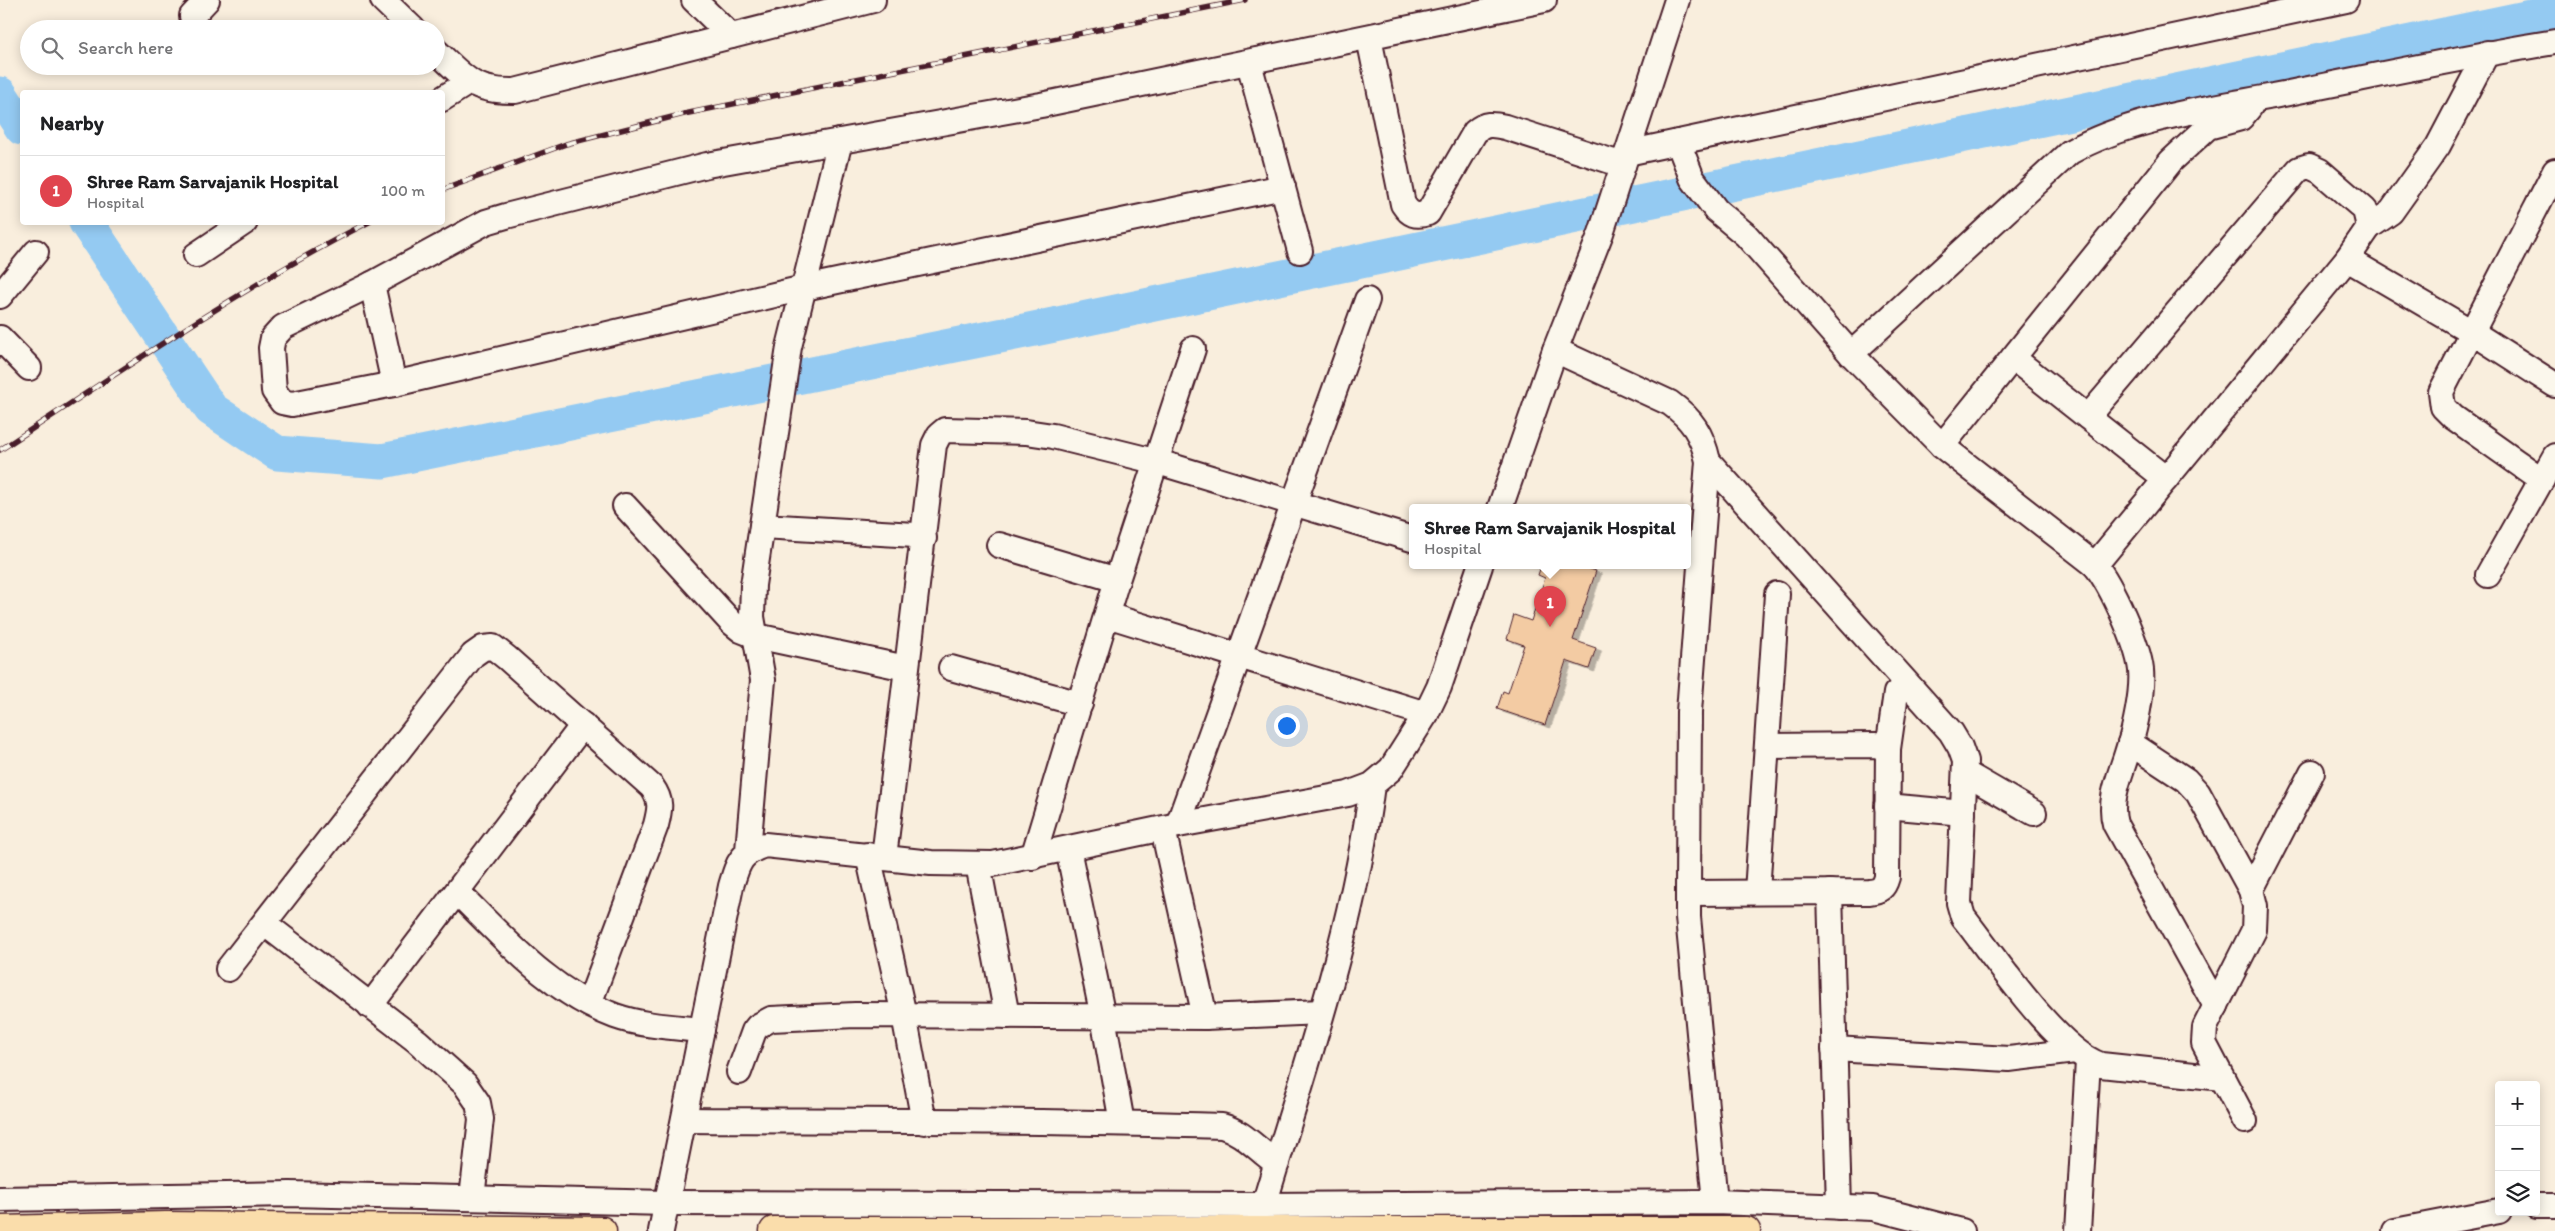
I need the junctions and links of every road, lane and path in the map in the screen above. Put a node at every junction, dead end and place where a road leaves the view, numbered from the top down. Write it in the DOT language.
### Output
graph roads {
  1 [pos="383,0"];
  2 [pos="694,0"];
  3 [pos="873,0"];
  4 [pos="1544,0"];
  5 [pos="1677,0"];
  6 [pos="2346,0"];
  7 [pos="404,20"];
  8 [pos="731,36"];
  9 [pos="1369,38"];
  10 [pos="2555,42"];
  11 [pos="2487,54"];
  12 [pos="445,59"];
  13 [pos="1249,63"];
  14 [pos="469,82"];
  15 [pos="445,97"];
  16 [pos="2254,100"];
  17 [pos="840,141"];
  18 [pos="1678,142"];
  19 [pos="1625,159"];
  20 [pos="2554,176"];
  21 [pos="1283,187"];
  22 [pos="241,225"];
  23 [pos="2369,226"];
  24 [pos="1300,251"];
  25 [pos="36,252"];
  26 [pos="196,255"];
  27 [pos="2347,260"];
  28 [pos="372,284"];
  29 [pos="804,288"];
  30 [pos="0,296"];
  31 [pos="1367,300"];
  32 [pos="2472,332"];
  33 [pos="0,338"];
  34 [pos="1193,350"];
  35 [pos="1555,350"];
  36 [pos="1851,354"];
  37 [pos="2013,358"];
  38 [pos="29,368"];
  39 [pos="394,384"];
  40 [pos="2555,385"];
  41 [pos="2088,417"];
  42 [pos="1942,446"];
  43 [pos="2555,456"];
  44 [pos="1708,461"];
  45 [pos="1158,462"];
  46 [pos="2166,479"];
  47 [pos="2542,480"];
  48 [pos="1295,504"];
  49 [pos="1501,504"];
  50 [pos="625,506"];
  51 [pos="762,526"];
  52 [pos="924,538"];
  53 [pos="1409,538"];
  54 [pos="999,545"];
  55 [pos="2095,565"];
  56 [pos="1479,569"];
  57 [pos="2488,575"];
  58 [pos="1117,580"];
  59 [pos="1777,594"];
  60 [pos="1107,615"];
  61 [pos="756,636"];
  62 [pos="1240,656"];
  63 [pos="906,668"];
  64 [pos="951,668"];
  65 [pos="1896,693"];
  66 [pos="1080,704"];
  67 [pos="1426,714"];
  68 [pos="583,725"];
  69 [pos="2130,743"];
  70 [pos="1767,746"];
  71 [pos="1888,749"];
  72 [pos="2312,772"];
  73 [pos="1965,773"];
  74 [pos="1372,785"];
  75 [pos="1887,806"];
  76 [pos="1963,813"];
  77 [pos="2034,813"];
  78 [pos="1170,827"];
  79 [pos="1068,849"];
  80 [pos="748,850"];
  81 [pos="876,856"];
  82 [pos="1033,857"];
  83 [pos="978,864"];
  84 [pos="2252,890"];
  85 [pos="456,892"];
  86 [pos="1757,892"];
  87 [pos="1830,892"];
  88 [pos="1688,893"];
  89 [pos="265,924"];
  90 [pos="228,969"];
  91 [pos="589,1004"];
  92 [pos="370,1006"];
  93 [pos="2216,1006"];
  94 [pos="1321,1012"];
  95 [pos="904,1015"];
  96 [pos="1007,1016"];
  97 [pos="1103,1017"];
  98 [pos="1205,1017"];
  99 [pos="702,1030"];
  100 [pos="1834,1049"];
  101 [pos="2082,1056"];
  102 [pos="739,1072"];
  103 [pos="2222,1078"];
  104 [pos="684,1120"];
  105 [pos="2245,1121"];
  106 [pos="924,1122"];
  107 [pos="1122,1123"];
  108 [pos="1277,1163"];
  109 [pos="472,1198"];
  110 [pos="0,1199"];
  111 [pos="1715,1202"];
  112 [pos="667,1203"];
  113 [pos="1264,1205"];
  114 [pos="2540,1206"];
  115 [pos="2555,1206"];
  116 [pos="1838,1207"];
  117 [pos="2495,1212"];
  118 [pos="0,1230"];
  119 [pos="602,1231"];
  120 [pos="661,1231"];
  121 [pos="774,1231"];
  122 [pos="1746,1231"];
  123 [pos="1962,1231"];
  124 [pos="2078,1231"];
  125 [pos="2395,1231"];
  1 -- 7 [label="street"];
  2 -- 8 [label="street"];
  3 -- 8 [label="street"];
  4 -- 9 [label="street"];
  5 -- 19 [label="street"];
  6 -- 18 [label="street"];
  8 -- 14 [label="street"];
  9 -- 13 [label="street"];
  9 -- 19 [label="street"];
  10 -- 11 [label="street"];
  11 -- 16 [label="street"];
  11 -- 23 [label="street"];
  12 -- 14 [label="street"];
  13 -- 17 [label="street"];
  13 -- 21 [label="street"];
  14 -- 15 [label="street"];
  16 -- 36 [label="street"];
  16 -- 37 [label="street"];
  17 -- 28 [label="street"];
  17 -- 29 [label="street"];
  18 -- 19 [label="street"];
  18 -- 36 [label="street"];
  19 -- 35 [label="street"];
  20 -- 32 [label="street"];
  21 -- 24 [label="street"];
  21 -- 29 [label="street"];
  22 -- 26 [label="street"];
  23 -- 27 [label="street"];
  23 -- 41 [label="street"];
  25 -- 30 [label="street"];
  27 -- 32 [label="street"];
  27 -- 46 [label="street"];
  28 -- 39 [label="street"];
  28 -- 39 [label="street"];
  29 -- 39 [label="street"];
  29 -- 51 [label="street"];
  31 -- 48 [label="street"];
  32 -- 40 [label="street"];
  32 -- 47 [label="street"];
  33 -- 38 [label="street"];
  34 -- 45 [label="street"];
  35 -- 44 [label="street"];
  35 -- 49 [label="street"];
  36 -- 42 [label="street"];
  37 -- 41 [label="street"];
  37 -- 42 [label="street"];
  41 -- 46 [label="street"];
  42 -- 55 [label="street"];
  43 -- 47 [label="street"];
  44 -- 73 [label="street"];
  44 -- 88 [label="street"];
  45 -- 48 [label="street"];
  45 -- 52 [label="street"];
  45 -- 58 [label="street"];
  46 -- 55 [label="street"];
  47 -- 57 [label="street"];
  48 -- 53 [label="street"];
  48 -- 62 [label="street"];
  50 -- 61 [label="street"];
  51 -- 52 [label="street"];
  51 -- 61 [label="street"];
  52 -- 63 [label="street"];
  54 -- 58 [label="street"];
  55 -- 69 [label="street"];
  56 -- 67 [label="street"];
  58 -- 60 [label="street"];
  59 -- 70 [label="street"];
  60 -- 62 [label="street"];
  60 -- 66 [label="street"];
  61 -- 63 [label="street"];
  61 -- 80 [label="street"];
  62 -- 67 [label="street"];
  62 -- 78 [label="street"];
  63 -- 81 [label="street"];
  64 -- 66 [label="street"];
  65 -- 71 [label="street"];
  66 -- 82 [label="street"];
  67 -- 74 [label="street"];
  68 -- 85 [label="street"];
  68 -- 89 [label="street"];
  68 -- 91 [label="street"];
  69 -- 84 [label="street"];
  69 -- 93 [label="street"];
  70 -- 71 [label="street"];
  70 -- 86 [label="street"];
  71 -- 75 [label="street"];
  72 -- 84 [label="street"];
  73 -- 76 [label="street"];
  73 -- 77 [label="street"];
  74 -- 78 [label="street"];
  74 -- 94 [label="street"];
  75 -- 76 [label="street"];
  75 -- 87 [label="street"];
  76 -- 101 [label="street"];
  78 -- 79 [label="street"];
  78 -- 98 [label="street"];
  79 -- 82 [label="street"];
  79 -- 97 [label="street"];
  80 -- 81 [label="street"];
  80 -- 99 [label="street"];
  81 -- 83 [label="street"];
  81 -- 95 [label="street"];
  82 -- 83 [label="street"];
  83 -- 96 [label="street"];
  84 -- 93 [label="street"];
  85 -- 91 [label="street"];
  85 -- 92 [label="street"];
  86 -- 87 [label="street"];
  86 -- 88 [label="street"];
  87 -- 100 [label="street"];
  88 -- 111 [label="street"];
  89 -- 90 [label="street"];
  89 -- 92 [label="street"];
  91 -- 99 [label="street"];
  92 -- 109 [label="street"];
  93 -- 103 [label="street"];
  94 -- 98 [label="street"];
  94 -- 108 [label="street"];
  95 -- 96 [label="street"];
  95 -- 102 [label="street"];
  95 -- 106 [label="street"];
  96 -- 97 [label="street"];
  97 -- 98 [label="street"];
  97 -- 107 [label="street"];
  99 -- 104 [label="street"];
  100 -- 101 [label="street"];
  100 -- 116 [label="street"];
  101 -- 103 [label="street"];
  101 -- 124 [label="street"];
  103 -- 105 [label="street"];
  104 -- 106 [label="street"];
  104 -- 112 [label="street"];
  106 -- 107 [label="street"];
  107 -- 108 [label="street"];
  108 -- 113 [label="street"];
  109 -- 110 [label="street"];
  109 -- 112 [label="street"];
  111 -- 113 [label="street"];
  111 -- 116 [label="street"];
  112 -- 113 [label="street"];
  112 -- 120 [label="street"];
  114 -- 115 [label="street"];
  116 -- 123 [label="street"];
  117 -- 125 [label="street"];
  118 -- 119 [label="highway"];
  121 -- 122 [label="highway"];
}
